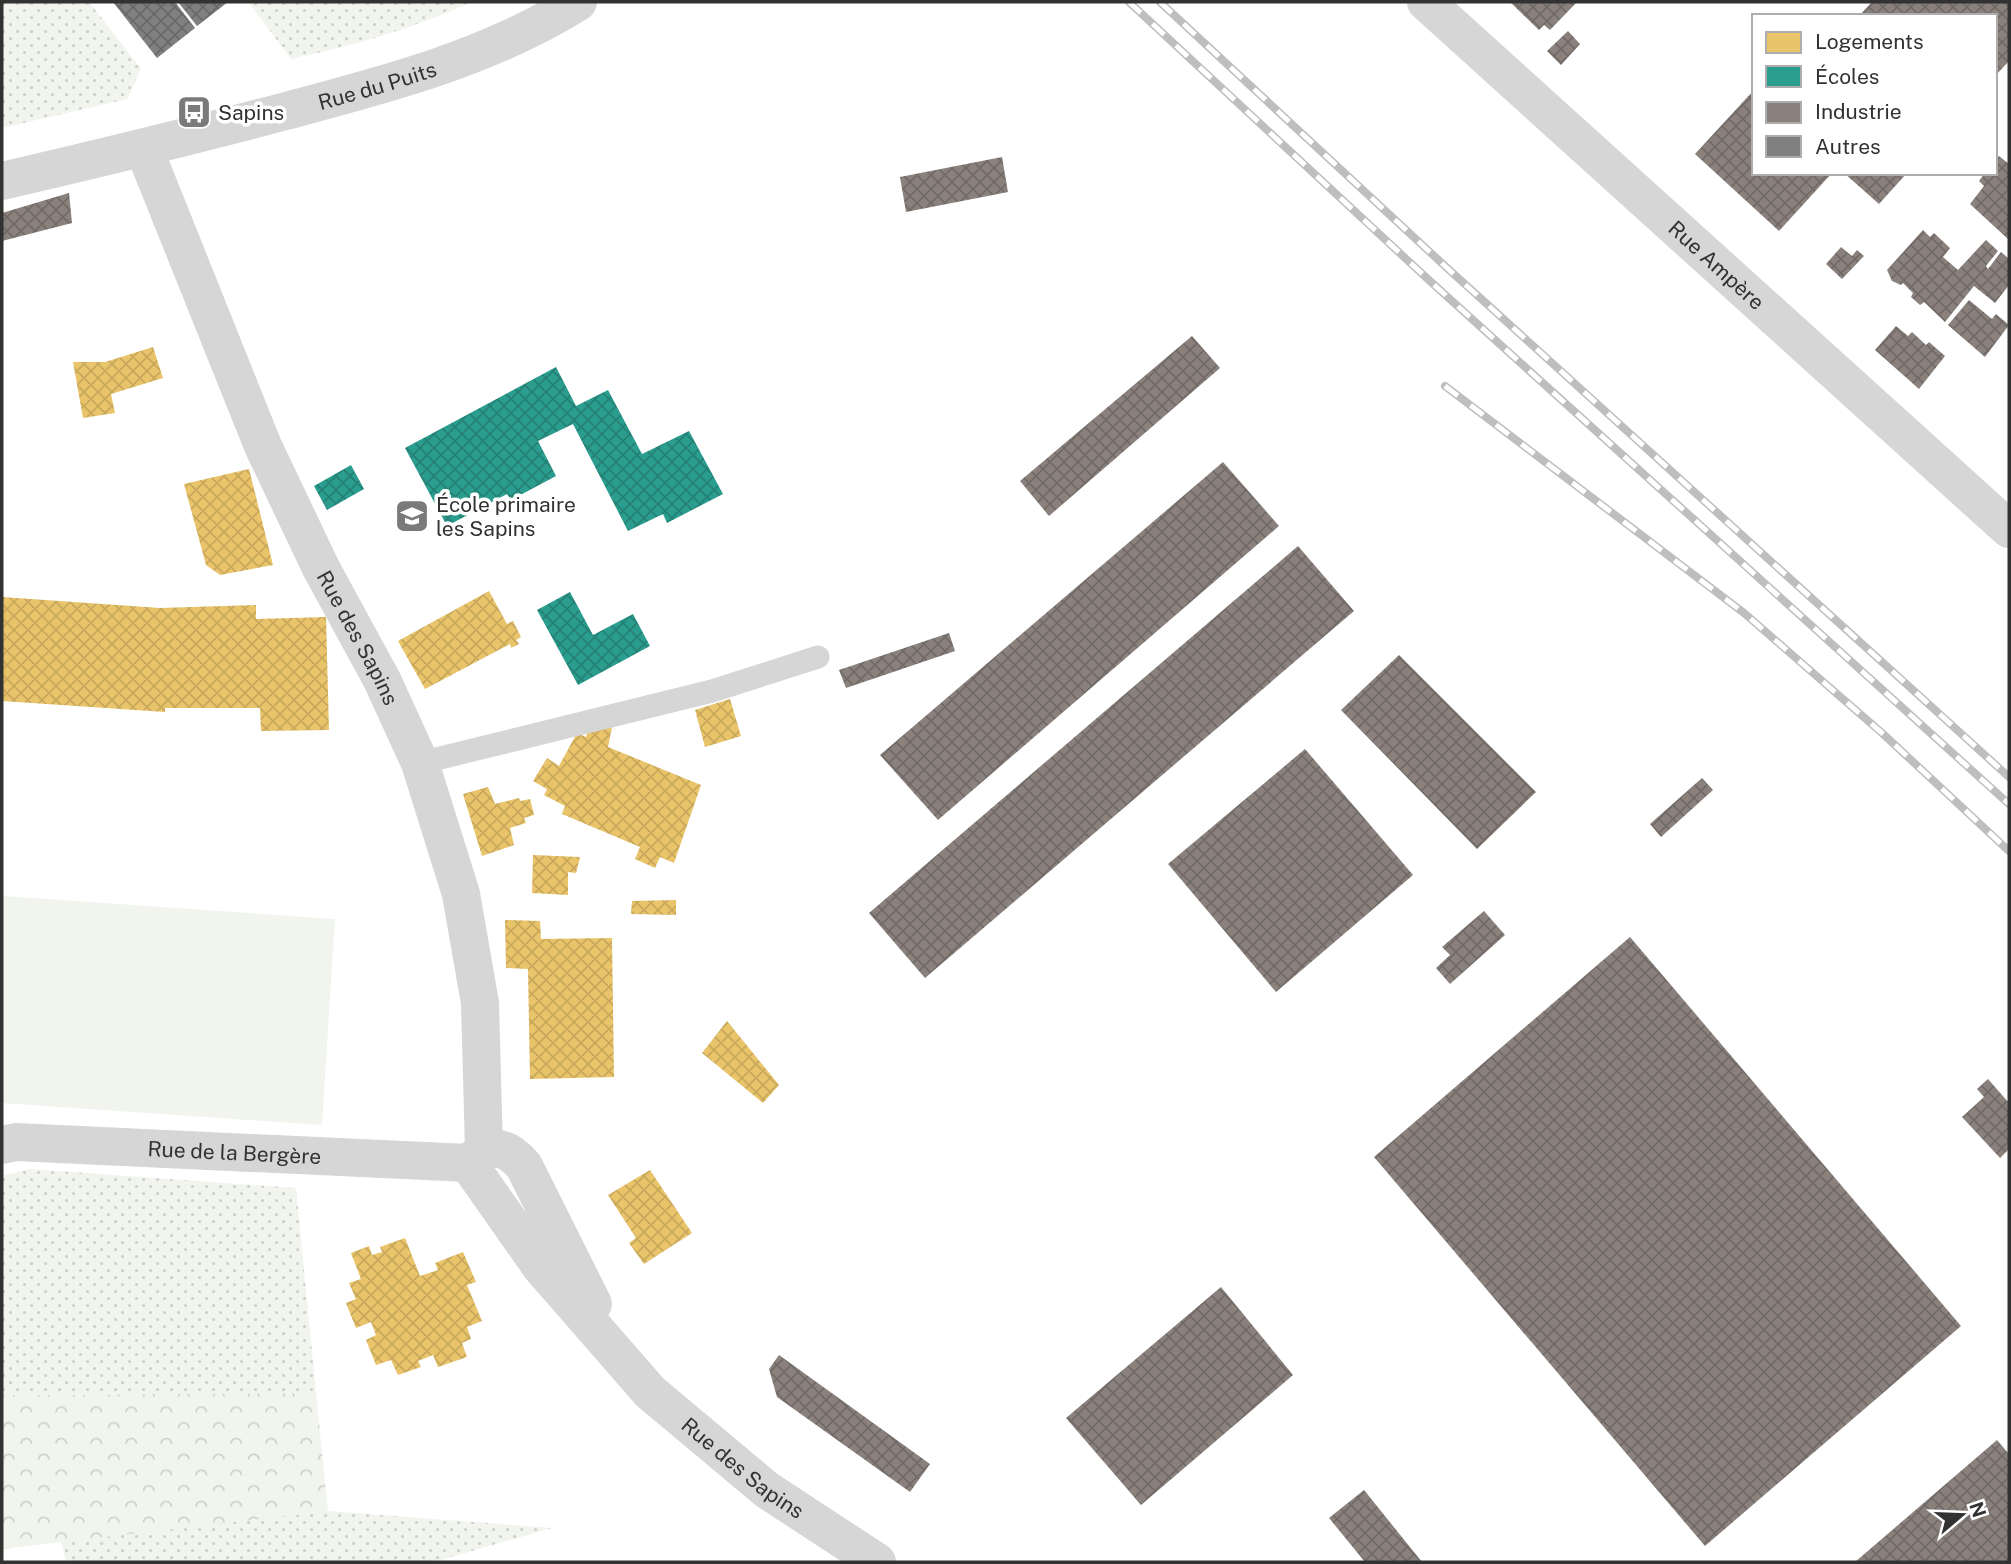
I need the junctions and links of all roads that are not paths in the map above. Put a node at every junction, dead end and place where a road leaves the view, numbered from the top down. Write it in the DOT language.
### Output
graph roads {
  1 [pos="579,2"];
  2 [pos="1426,2"];
  3 [pos="144,149"];
  4 [pos="2,181"];
  5 [pos="2009,529"];
  6 [pos="818,657"];
  7 [pos="420,763"];
  8 [pos="2,1145"];
  9 [pos="476,1156"];
  10 [pos="877,1562"];
  1 -- 3 [label="street, Rue du Puits"];
  2 -- 5 [label="street, Rue Ampère"];
  3 -- 4 [label="street, Rue du Puits"];
  3 -- 7 [label="street, Rue des Sapins"];
  6 -- 7 [label="lane"];
  7 -- 9 [label="street, Rue des Sapins"];
  8 -- 9 [label="street, Rue de la Bergère"];
  9 -- 10 [label="street, Rue des Sapins"];
}
